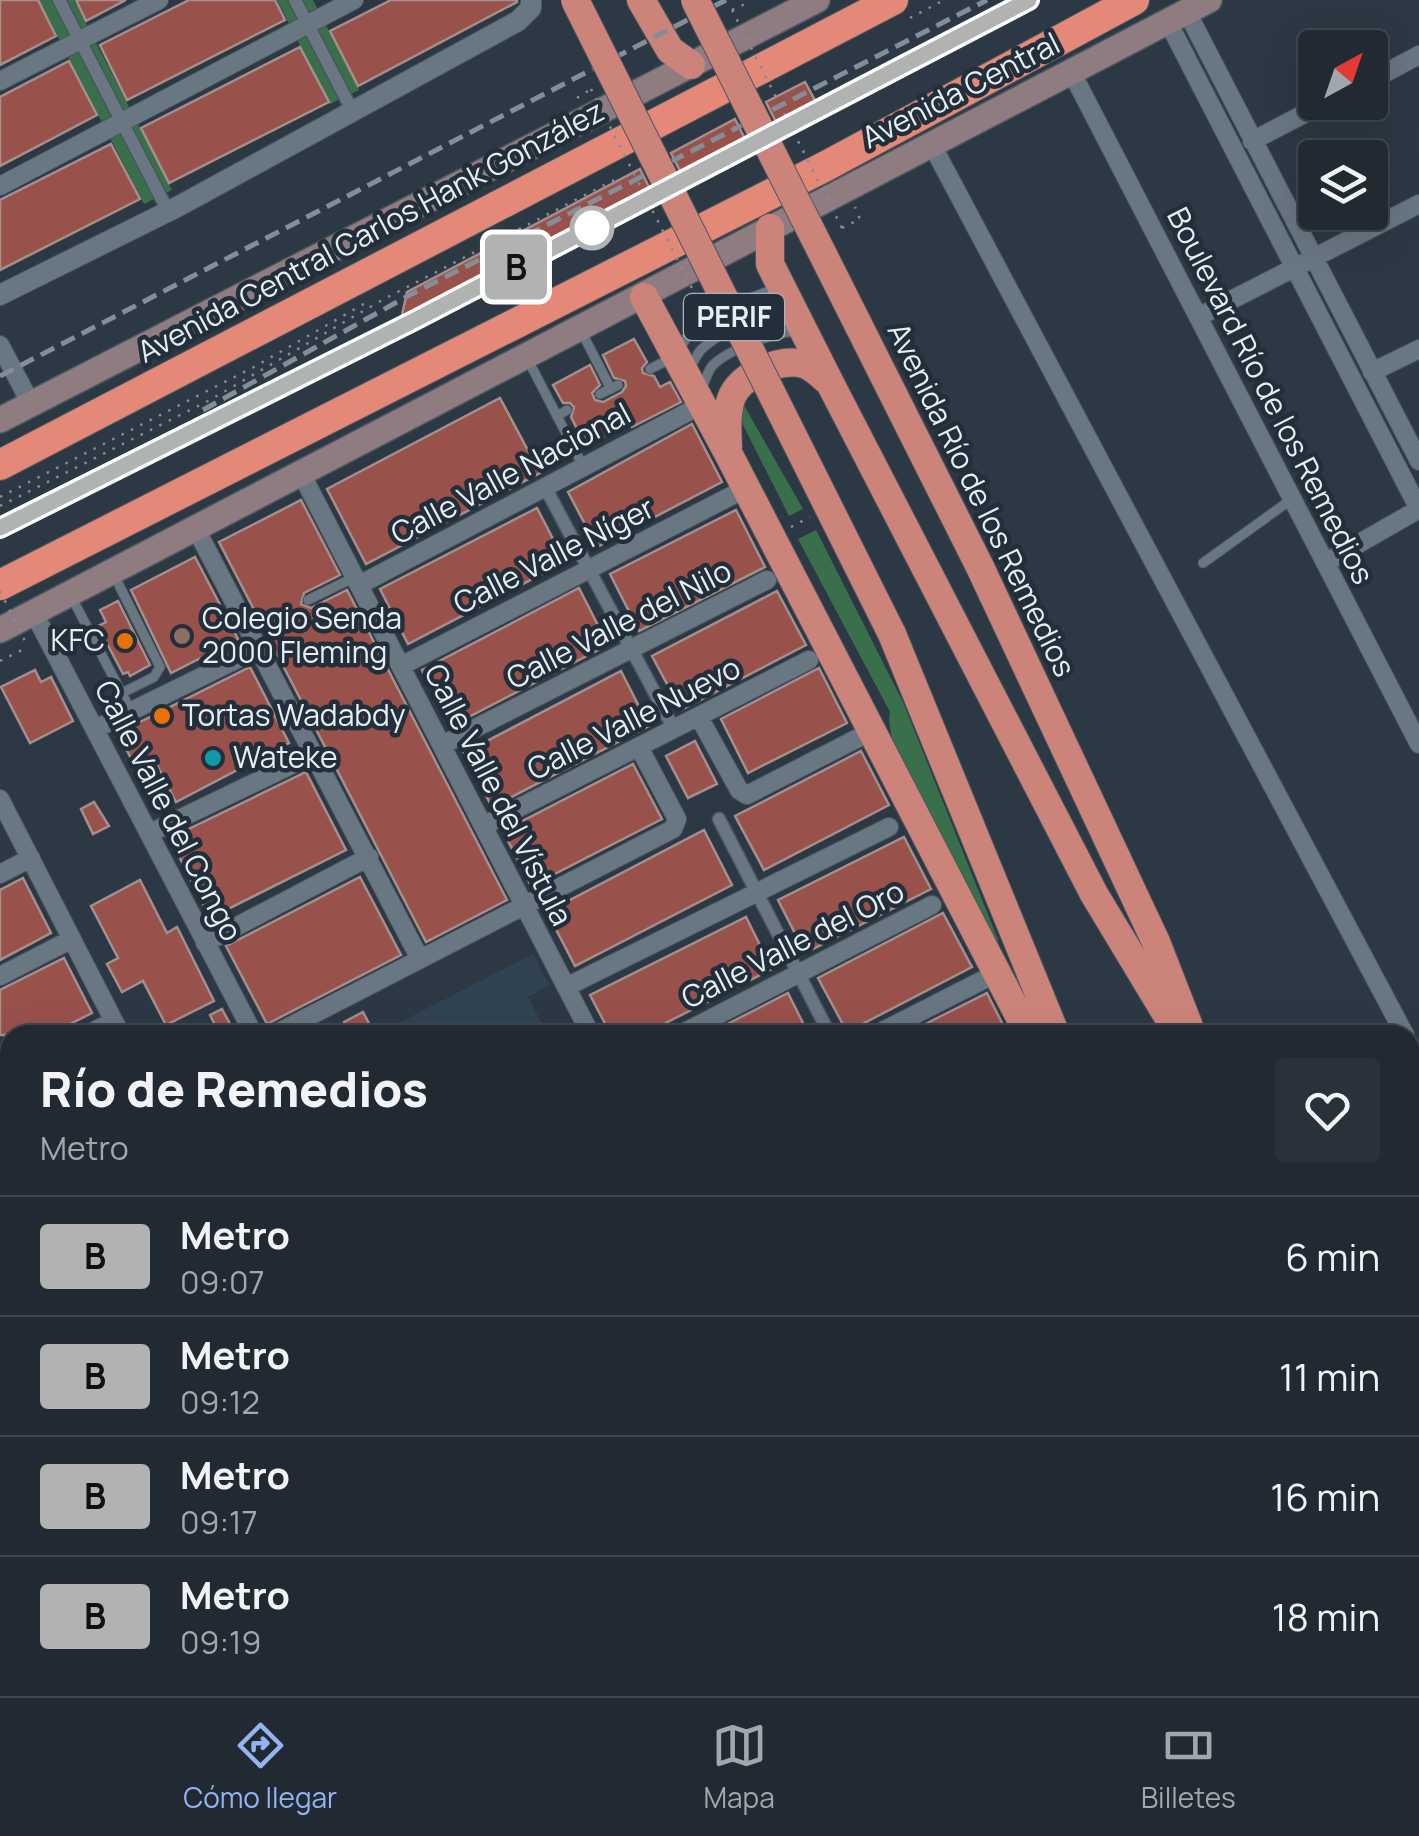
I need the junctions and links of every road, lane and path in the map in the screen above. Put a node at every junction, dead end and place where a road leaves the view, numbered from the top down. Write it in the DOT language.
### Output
graph roads {
  1 [pos="59,0"];
  2 [pos="159,0"];
  3 [pos="295,0"];
  4 [pos="354,0"];
  5 [pos="575,0"];
  6 [pos="641,0"];
  7 [pos="695,0"];
  8 [pos="817,0"];
  9 [pos="944,0"];
  10 [pos="1134,0"];
  11 [pos="531,4"];
  12 [pos="742,5"];
  13 [pos="897,11"];
  14 [pos="1188,11"];
  15 [pos="308,24"];
  16 [pos="80,40"];
  17 [pos="1419,55"];
  18 [pos="691,66"];
  19 [pos="1388,71"];
  20 [pos="776,72"];
  21 [pos="1072,73"];
  22 [pos="0,81"];
  23 [pos="592,89"];
  24 [pos="761,92"];
  25 [pos="352,112"];
  26 [pos="1298,117"];
  27 [pos="122,122"];
  28 [pos="1252,141"];
  29 [pos="932,145"];
  30 [pos="614,180"];
  31 [pos="0,186"];
  32 [pos="557,202"];
  33 [pos="1419,204"];
  34 [pos="168,212"];
  35 [pos="860,219"];
  36 [pos="770,228"];
  37 [pos="1314,259"];
  38 [pos="1294,270"];
  39 [pos="0,295"];
  40 [pos="644,297"];
  41 [pos="705,314"];
  42 [pos="796,314"];
  43 [pos="1198,317"];
  44 [pos="579,326"];
  45 [pos="0,345"];
  46 [pos="1419,349"];
  47 [pos="526,356"];
  48 [pos="650,368"];
  49 [pos="1372,372"];
  50 [pos="830,383"];
  51 [pos="687,385"];
  52 [pos="600,394"];
  53 [pos="30,404"];
  54 [pos="0,420"];
  55 [pos="728,453"];
  56 [pos="1419,461"];
  57 [pos="0,465"];
  58 [pos="584,467"];
  59 [pos="301,473"];
  60 [pos="545,487"];
  61 [pos="732,494"];
  62 [pos="0,498"];
  63 [pos="1292,499"];
  64 [pos="0,506"];
  65 [pos="1419,509"];
  66 [pos="195,527"];
  67 [pos="1203,563"];
  68 [pos="1325,563"];
  69 [pos="589,569"];
  70 [pos="112,571"];
  71 [pos="767,580"];
  72 [pos="357,581"];
  73 [pos="0,588"];
  74 [pos="70,594"];
  75 [pos="308,600"];
  76 [pos="34,613"];
  77 [pos="0,630"];
  78 [pos="258,650"];
  79 [pos="632,650"];
  80 [pos="809,660"];
  81 [pos="0,661"];
  82 [pos="401,666"];
  83 [pos="122,693"];
  84 [pos="132,712"];
  85 [pos="698,716"];
  86 [pos="857,726"];
  87 [pos="95,729"];
  88 [pos="674,729"];
  89 [pos="1419,744"];
  90 [pos="442,745"];
  91 [pos="639,747"];
  92 [pos="314,754"];
  93 [pos="0,798"];
  94 [pos="719,818"];
  95 [pos="483,826"];
  96 [pos="888,827"];
  97 [pos="150,834"];
  98 [pos="369,857"];
  99 [pos="31,858"];
  100 [pos="0,874"];
  101 [pos="757,892"];
  102 [pos="523,905"];
  103 [pos="932,905"];
  104 [pos="72,939"];
  105 [pos="205,943"];
  106 [pos="420,959"];
  107 [pos="798,972"];
  108 [pos="0,976"];
  109 [pos="983,980"];
  110 [pos="566,987"];
  111 [pos="116,1025"];
  112 [pos="249,1025"];
  113 [pos="292,1025"];
  114 [pos="586,1025"];
  115 [pos="698,1025"];
  116 [pos="825,1025"];
  117 [pos="895,1025"];
  118 [pos="1023,1025"];
  119 [pos="1052,1025"];
  120 [pos="1172,1025"];
  121 [pos="1189,1025"];
  122 [pos="1400,1025"];
  1 -- 16 [label="street"];
  2 -- 16 [label="street"];
  3 -- 15 [label="street"];
  4 -- 15 [label="street"];
  5 -- 119 [label="highway, PERIF, bridge"];
  6 -- 18 [label="highway"];
  7 -- 121 [label="highway, Avenida Río de los Remedios, bridge"];
  8 -- 18 [label="main road, Avenida Central Carlos Hank González"];
  9 -- 13 [label="path"];
  10 -- 73 [label="highway, Avenida Central"];
  11 -- 25 [label="street"];
  12 -- 35 [label="path, bridge"];
  13 -- 20 [label="highway"];
  14 -- 21 [label="main road, Avenida Central"];
  14 -- 28 [label="street"];
  14 -- 38 [label="street"];
  15 -- 25 [label="street"];
  15 -- 27 [label="street"];
  16 -- 22 [label="street"];
  16 -- 27 [label="street"];
  17 -- 19 [label="street"];
  18 -- 53 [label="main road, Avenida Central Carlos Hank González"];
  20 -- 24 [label="path"];
  20 -- 57 [label="highway, Avenida Central Carlos Hank González"];
  21 -- 29 [label="main road, Avenida Central"];
  21 -- 43 [label="street, Boulevard Río de los Remedios"];
  23 -- 41 [label="path, bridge"];
  25 -- 34 [label="street"];
  26 -- 28 [label="street"];
  27 -- 31 [label="street"];
  27 -- 34 [label="street"];
  28 -- 37 [label="street"];
  29 -- 36 [label="main road, Avenida Central"];
  29 -- 122 [label="street"];
  30 -- 64 [label="path"];
  32 -- 62 [label="path"];
  33 -- 37 [label="street"];
  34 -- 39 [label="street"];
  36 -- 40 [label="main road"];
  36 -- 42 [label="highway"];
  37 -- 38 [label="street"];
  37 -- 49 [label="street"];
  38 -- 43 [label="street"];
  38 -- 65 [label="street"];
  40 -- 44 [label="main road"];
  40 -- 51 [label="highway"];
  42 -- 50 [label="highway"];
  42 -- 51 [label="lane"];
  42 -- 51 [label="lane"];
  42 -- 51 [label="lane"];
  43 -- 63 [label="street, Boulevard Río de los Remedios"];
  44 -- 47 [label="main road"];
  44 -- 52 [label="lane"];
  45 -- 53 [label="street"];
  46 -- 49 [label="street"];
  47 -- 58 [label="lane"];
  47 -- 59 [label="main road"];
  48 -- 51 [label="lane"];
  49 -- 56 [label="street"];
  50 -- 55 [label="highway"];
  50 -- 120 [label="highway"];
  51 -- 55 [label="highway"];
  51 -- 58 [label="street, Calle Valle Nacional"];
  53 -- 54 [label="main road, Avenida Central Carlos Hank González"];
  55 -- 86 [label="highway"];
  58 -- 60 [label="street, Calle Valle Nacional"];
  59 -- 66 [label="main road"];
  59 -- 72 [label="street, Calle Valle del Vístula"];
  60 -- 69 [label="street"];
  60 -- 72 [label="street, Calle Valle Nacional"];
  61 -- 69 [label="street, Calle Valle Níger"];
  63 -- 67 [label="lane"];
  63 -- 68 [label="street, Boulevard Río de los Remedios"];
  65 -- 68 [label="street"];
  66 -- 70 [label="main road"];
  66 -- 78 [label="street"];
  68 -- 89 [label="street, Boulevard Río de los Remedios"];
  69 -- 79 [label="street"];
  69 -- 82 [label="street, Calle Valle Níger"];
  70 -- 74 [label="main road"];
  70 -- 83 [label="lane"];
  71 -- 79 [label="street, Calle Valle del Nilo"];
  72 -- 75 [label="lane"];
  72 -- 82 [label="street, Calle Valle del Vístula"];
  73 -- 81 [label="path, bridge"];
  74 -- 76 [label="main road"];
  74 -- 83 [label="lane"];
  76 -- 77 [label="main road"];
  76 -- 87 [label="street, Calle Valle del Congo"];
  78 -- 84 [label="street"];
  78 -- 92 [label="street"];
  79 -- 88 [label="street"];
  79 -- 90 [label="street, Calle Valle del Nilo"];
  80 -- 85 [label="street, Calle Valle Nuevo"];
  82 -- 90 [label="street, Calle Valle del Vístula"];
  83 -- 84 [label="lane"];
  84 -- 87 [label="street"];
  85 -- 86 [label="street"];
  85 -- 88 [label="street, Calle Valle Nuevo"];
  86 -- 118 [label="highway"];
  87 -- 97 [label="street, Calle Valle del Congo"];
  88 -- 91 [label="street, Calle Valle Nuevo"];
  90 -- 95 [label="street, Calle Valle del Vístula"];
  91 -- 95 [label="street, Calle Valle Nuevo"];
  91 -- 102 [label="street"];
  92 -- 97 [label="street"];
  92 -- 98 [label="street"];
  93 -- 99 [label="street"];
  94 -- 101 [label="street"];
  95 -- 102 [label="street, Calle Valle del Vístula"];
  96 -- 101 [label="street"];
  97 -- 105 [label="street, Calle Valle del Congo"];
  98 -- 105 [label="street"];
  98 -- 106 [label="street"];
  99 -- 100 [label="street"];
  99 -- 104 [label="street"];
  101 -- 107 [label="street"];
  101 -- 110 [label="street"];
  102 -- 106 [label="street"];
  102 -- 110 [label="street, Calle Valle del Vístula"];
  103 -- 107 [label="street, Calle Valle del Oro"];
  104 -- 108 [label="street"];
  104 -- 111 [label="street"];
  105 -- 112 [label="street, Calle Valle del Congo"];
  106 -- 113 [label="street"];
  107 -- 115 [label="street, Calle Valle del Oro"];
  107 -- 116 [label="street"];
  109 -- 117 [label="street"];
  110 -- 114 [label="street, Calle Valle del Vístula"];
}
